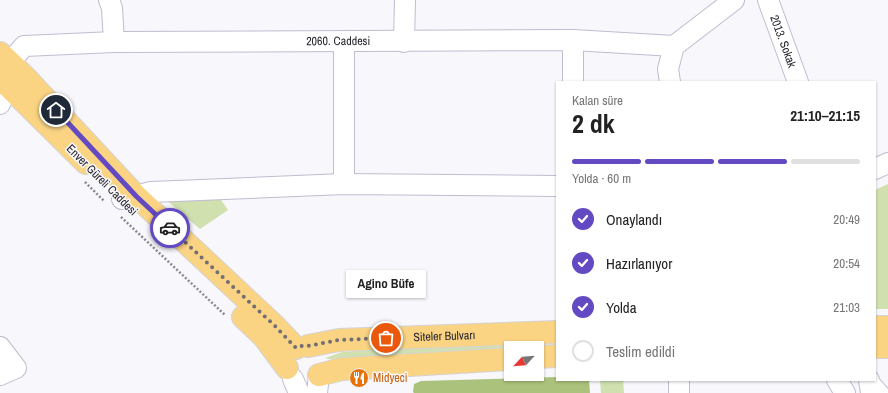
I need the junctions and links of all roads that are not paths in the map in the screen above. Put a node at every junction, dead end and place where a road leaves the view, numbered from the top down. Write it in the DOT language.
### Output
graph roads {
  1 [pos="109,0"];
  2 [pos="405,0"];
  3 [pos="734,0"];
  4 [pos="768,0"];
  5 [pos="573,40"];
  6 [pos="114,42"];
  7 [pos="344,42"];
  8 [pos="404,42"];
  9 [pos="674,46"];
  10 [pos="3,76"];
  11 [pos="573,81"];
  12 [pos="670,81"];
  13 [pos="798,81"];
  14 [pos="888,163"];
  15 [pos="876,169"];
  16 [pos="344,184"];
  17 [pos="556,186"];
  18 [pos="120,203"];
  19 [pos="876,327"];
  20 [pos="888,327"];
  21 [pos="556,332"];
  22 [pos="0,347"];
  23 [pos="302,347"];
  24 [pos="876,347"];
  25 [pos="888,347"];
  26 [pos="556,356"];
  27 [pos="544,357"];
  28 [pos="504,359"];
  29 [pos="0,375"];
  30 [pos="293,380"];
  31 [pos="678,381"];
  32 [pos="838,381"];
  33 [pos="869,381"];
  34 [pos="874,381"];
  35 [pos="318,384"];
  36 [pos="679,393"];
  37 [pos="845,393"];
  38 [pos="871,393"];
  39 [pos="885,393"];
  1 -- 6 [label="street"];
  2 -- 8 [label="street"];
  3 -- 9 [label="street"];
  4 -- 13 [label="street, 2013. Sokak"];
  5 -- 8 [label="street, 2060. Caddesi"];
  5 -- 9 [label="street, 2060. Caddesi"];
  5 -- 11 [label="street"];
  6 -- 7 [label="street, 2060. Caddesi"];
  6 -- 10 [label="street, 2060. Caddesi"];
  7 -- 8 [label="street, 2060. Caddesi"];
  7 -- 16 [label="street"];
  9 -- 12 [label="street"];
  10 -- 18 [label="main road, Enver Güreli Caddesi"];
  14 -- 15 [label="street"];
  16 -- 17 [label="street"];
  16 -- 18 [label="street"];
  18 -- 23 [label="main road, Enver Güreli Caddesi"];
  18 -- 30 [label="main road, Enver Güreli Caddesi"];
  19 -- 20 [label="main road"];
  21 -- 23 [label="main road, Siteler Bulvarı"];
  22 -- 29 [label="street"];
  23 -- 30 [label="main road"];
  23 -- 35 [label="main road, Enver Güreli Caddesi"];
  24 -- 25 [label="main road"];
  26 -- 27 [label="main road"];
  28 -- 35 [label="main road"];
  30 -- 35 [label="main road"];
  31 -- 36 [label="street"];
  32 -- 37 [label="street"];
  33 -- 38 [label="street"];
  34 -- 39 [label="lane"];
}
